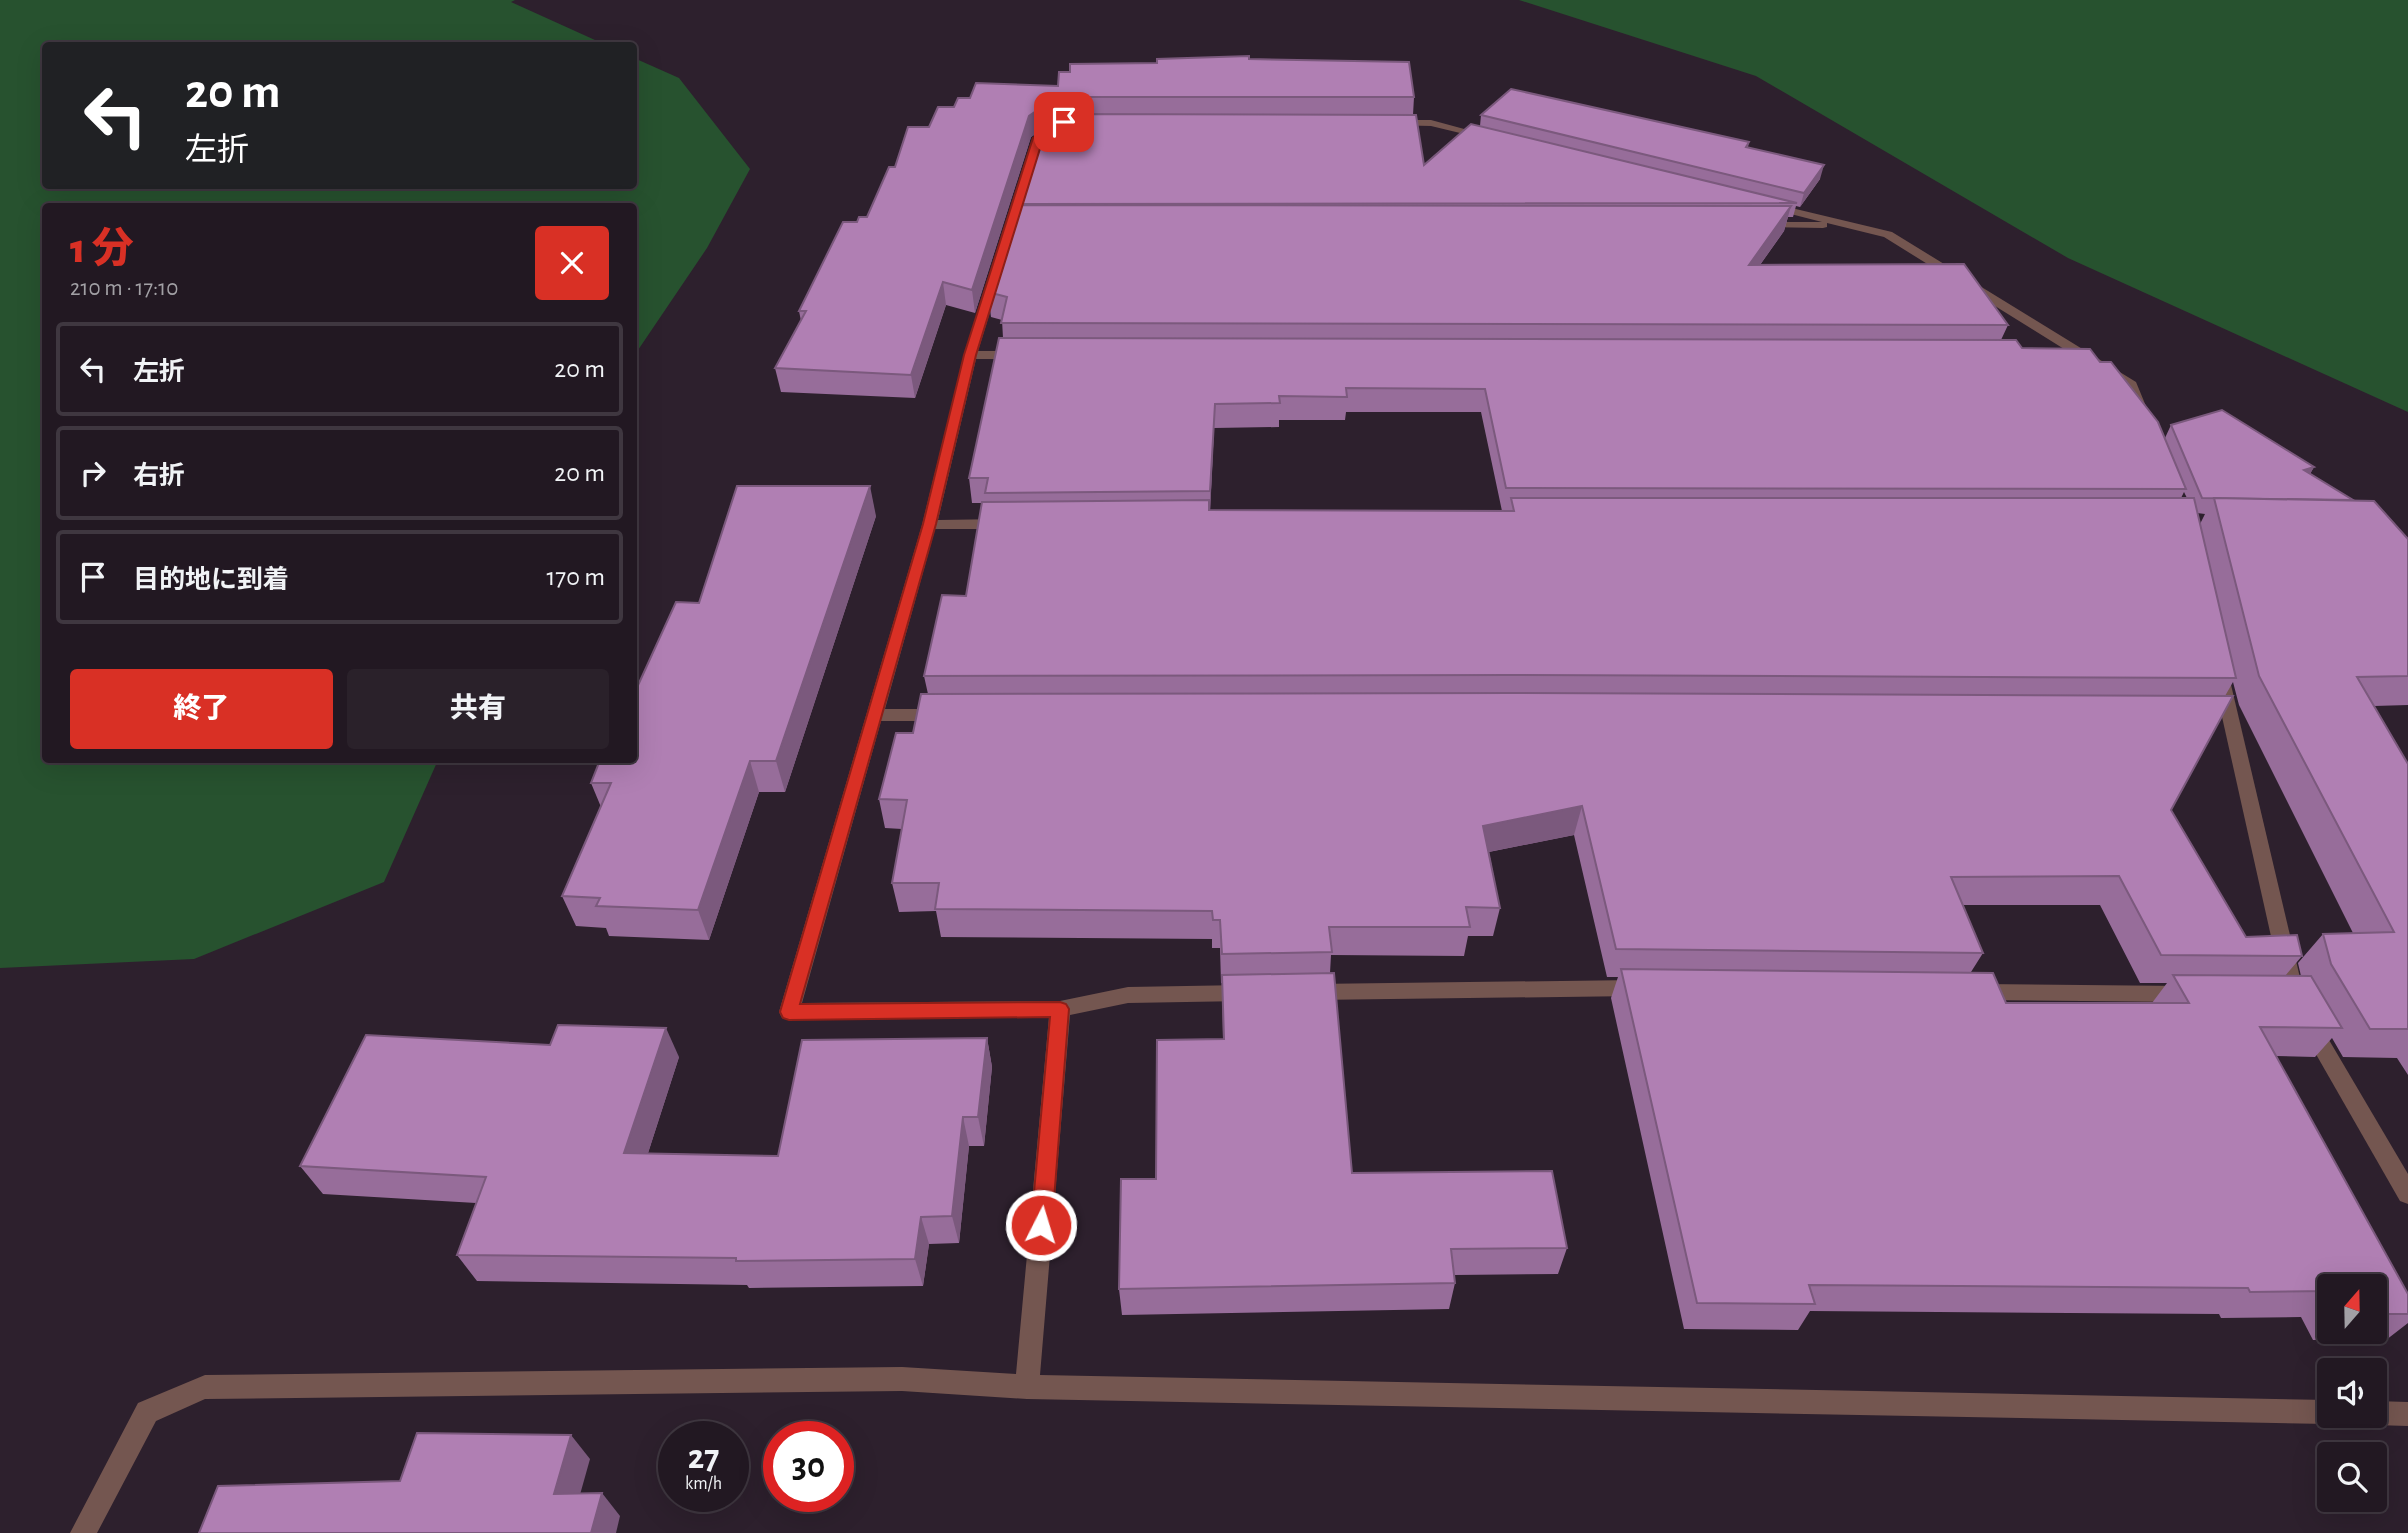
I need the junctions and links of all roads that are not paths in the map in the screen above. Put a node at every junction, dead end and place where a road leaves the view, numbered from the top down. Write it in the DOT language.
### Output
graph roads {
  1 [pos="1078,122"];
  2 [pos="1382,123"];
  3 [pos="1499,140"];
  4 [pos="1756,202"];
  5 [pos="1755,225"];
  6 [pos="1851,225"];
  7 [pos="970,355"];
  8 [pos="1040,355"];
  9 [pos="2055,357"];
  10 [pos="2083,357"];
  11 [pos="2146,422"];
  12 [pos="929,524"];
  13 [pos="1012,524"];
  14 [pos="2218,664"];
  15 [pos="875,715"];
  16 [pos="957,715"];
  17 [pos="1649,988"];
  18 [pos="1957,991"];
  19 [pos="1292,992"];
  20 [pos="1264,993"];
  21 [pos="2209,994"];
  22 [pos="1060,1009"];
  23 [pos="2408,1194"];
  24 [pos="1027,1387"];
  25 [pos="2317,1412"];
  26 [pos="2387,1413"];
  27 [pos="2408,1414"];
  28 [pos="83,1533"];
  1 -- 7 [label="street"];
  2 -- 3 [label="street"];
  4 -- 6 [label="street"];
  5 -- 6 [label="street"];
  6 -- 10 [label="street"];
  7 -- 8 [label="street"];
  7 -- 12 [label="street"];
  9 -- 10 [label="street"];
  10 -- 11 [label="street"];
  12 -- 13 [label="street"];
  12 -- 15 [label="street"];
  14 -- 23 [label="street"];
  15 -- 16 [label="street"];
  15 -- 22 [label="street"];
  17 -- 19 [label="street"];
  18 -- 21 [label="street"];
  20 -- 22 [label="street"];
  22 -- 24 [label="street"];
  24 -- 25 [label="street"];
  24 -- 28 [label="street"];
  26 -- 27 [label="street"];
}
